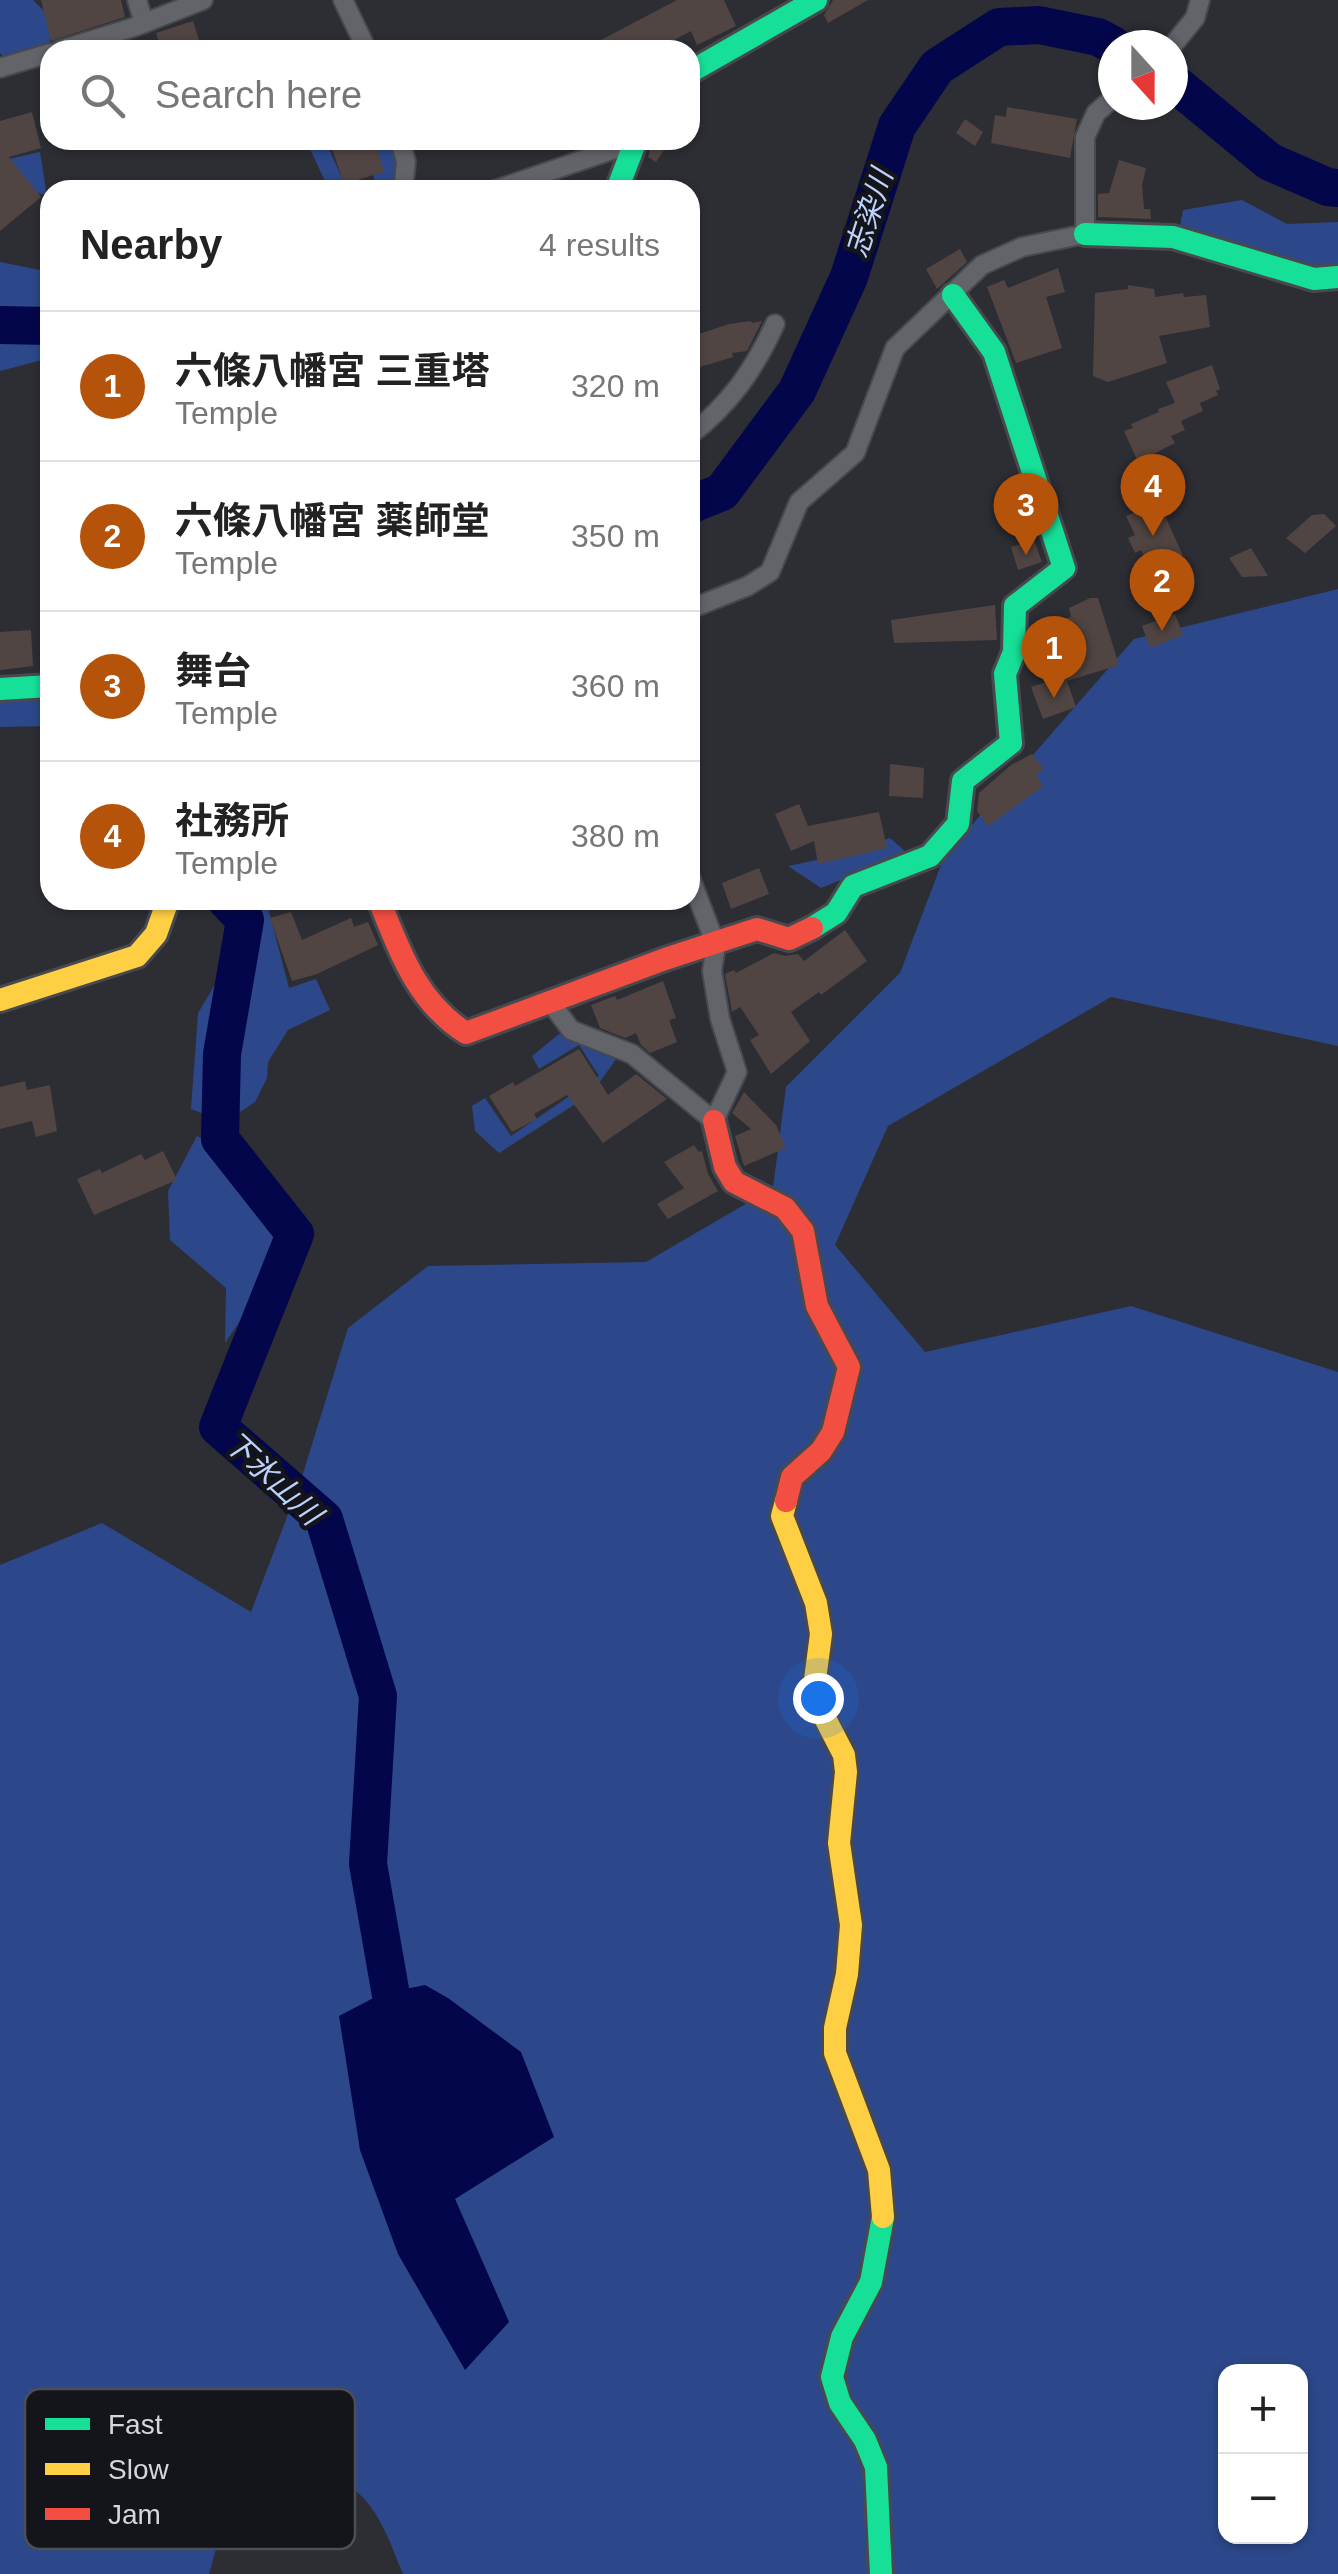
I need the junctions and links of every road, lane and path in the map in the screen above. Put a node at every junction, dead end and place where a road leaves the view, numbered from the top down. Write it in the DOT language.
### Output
graph roads {
  1 [pos="137,0"];
  2 [pos="203,0"];
  3 [pos="343,0"];
  4 [pos="1200,0"];
  5 [pos="812,1"];
  6 [pos="144,23"];
  7 [pos="1185,30"];
  8 [pos="91,40"];
  9 [pos="362,40"];
  10 [pos="40,56"];
  11 [pos="700,66"];
  12 [pos="0,68"];
  13 [pos="1098,110"];
  14 [pos="403,150"];
  15 [pos="610,150"];
  16 [pos="633,150"];
  17 [pos="405,180"];
  18 [pos="524,180"];
  19 [pos="621,180"];
  20 [pos="1084,234"];
  21 [pos="1338,278"];
  22 [pos="953,295"];
  23 [pos="775,324"];
  24 [pos="700,426"];
  25 [pos="700,604"];
  26 [pos="40,686"];
  27 [pos="0,688"];
  28 [pos="700,903"];
  29 [pos="164,910"];
  30 [pos="383,910"];
  31 [pos="716,945"];
  32 [pos="0,1000"];
  33 [pos="551,1003"];
  34 [pos="714,1121"];
  35 [pos="881,2574"];
  1 -- 6 [label="street"];
  2 -- 6 [label="street"];
  3 -- 9 [label="street"];
  4 -- 7 [label="street"];
  5 -- 11 [label="street"];
  6 -- 8 [label="street"];
  10 -- 12 [label="street"];
  13 -- 20 [label="street"];
  14 -- 17 [label="street"];
  15 -- 18 [label="street"];
  16 -- 19 [label="street"];
  20 -- 21 [label="street"];
  20 -- 22 [label="street"];
  22 -- 25 [label="street"];
  22 -- 31 [label="street"];
  23 -- 24 [label="street"];
  26 -- 27 [label="street"];
  28 -- 31 [label="street"];
  29 -- 32 [label="street"];
  30 -- 33 [label="street"];
  31 -- 33 [label="street"];
  31 -- 34 [label="street"];
  33 -- 34 [label="street"];
  34 -- 35 [label="street"];
}
